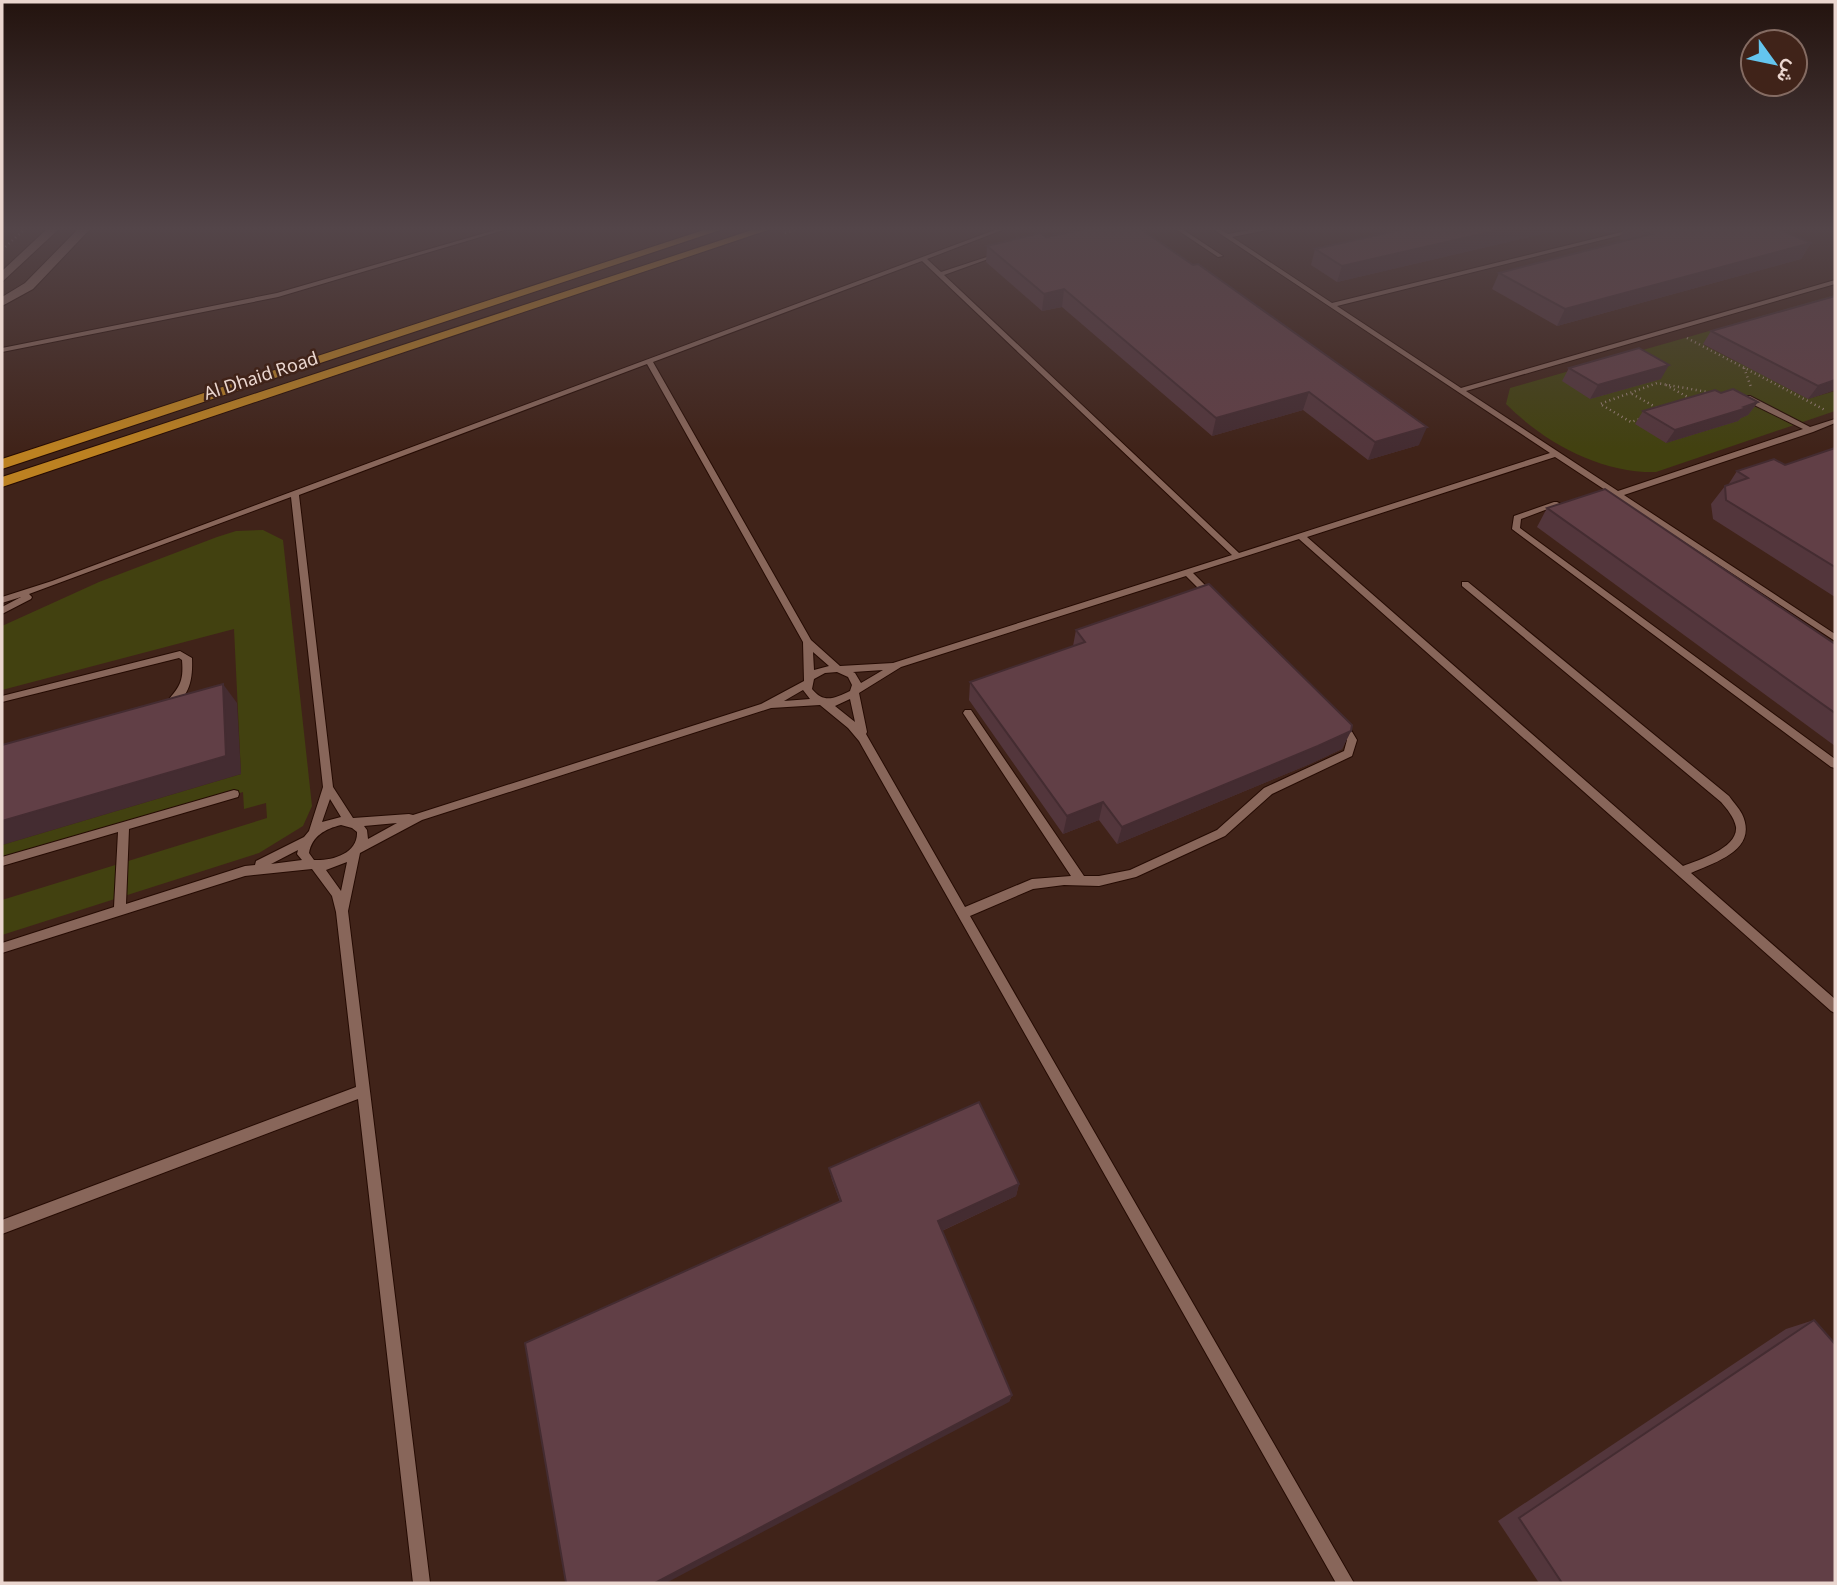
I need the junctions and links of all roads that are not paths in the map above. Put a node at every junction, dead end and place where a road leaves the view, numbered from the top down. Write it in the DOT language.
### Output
graph roads {
  1 [pos="248,301"];
  2 [pos="500,301"];
  3 [pos="548,301"];
  4 [pos="809,301"];
  5 [pos="968,301"];
  6 [pos="1326,301"];
  7 [pos="1348,301"];
  8 [pos="1770,301"];
  9 [pos="1332,305"];
  10 [pos="2,350"];
  11 [pos="649,361"];
  12 [pos="1460,390"];
  13 [pos="1740,394"];
  14 [pos="1835,418"];
  15 [pos="1810,430"];
  16 [pos="1556,454"];
  17 [pos="2,464"];
  18 [pos="2,482"];
  19 [pos="295,493"];
  20 [pos="1618,495"];
  21 [pos="1557,504"];
  22 [pos="1301,536"];
  23 [pos="1238,556"];
  24 [pos="1187,572"];
  25 [pos="55,583"];
  26 [pos="1465,584"];
  27 [pos="2,600"];
  28 [pos="1220,605"];
  29 [pos="2,611"];
  30 [pos="1835,638"];
  31 [pos="807,642"];
  32 [pos="898,665"];
  33 [pos="840,669"];
  34 [pos="809,680"];
  35 [pos="854,692"];
  36 [pos="2,699"];
  37 [pos="822,702"];
  38 [pos="764,707"];
  39 [pos="159,710"];
  40 [pos="968,713"];
  41 [pos="1335,717"];
  42 [pos="863,738"];
  43 [pos="1835,764"];
  44 [pos="328,787"];
  45 [pos="234,794"];
  46 [pos="418,817"];
  47 [pos="351,822"];
  48 [pos="124,826"];
  49 [pos="310,836"];
  50 [pos="356,851"];
  51 [pos="2,861"];
  52 [pos="313,865"];
  53 [pos="245,871"];
  54 [pos="1682,872"];
  55 [pos="1081,881"];
  56 [pos="120,910"];
  57 [pos="342,912"];
  58 [pos="964,913"];
  59 [pos="2,948"];
  60 [pos="1835,1007"];
  61 [pos="363,1091"];
  62 [pos="2,1227"];
  63 [pos="421,1583"];
  64 [pos="1345,1583"];
  1 -- 10 [label="lane"];
  2 -- 17 [label="highway, Al Dhaid Road"];
  3 -- 18 [label="highway, Al Dhaid Road"];
  4 -- 11 [label="lane"];
  5 -- 23 [label="lane"];
  6 -- 9 [label="lane"];
  7 -- 9 [label="lane"];
  8 -- 12 [label="lane"];
  9 -- 12 [label="lane"];
  11 -- 19 [label="lane"];
  11 -- 31 [label="lane"];
  12 -- 16 [label="lane"];
  13 -- 15 [label="lane"];
  14 -- 15 [label="lane"];
  15 -- 20 [label="lane"];
  16 -- 20 [label="lane"];
  16 -- 22 [label="lane"];
  19 -- 25 [label="lane"];
  19 -- 44 [label="lane"];
  20 -- 30 [label="lane"];
  21 -- 43 [label="lane"];
  22 -- 23 [label="lane"];
  22 -- 54 [label="lane"];
  23 -- 24 [label="lane"];
  24 -- 28 [label="lane"];
  24 -- 32 [label="lane"];
  25 -- 27 [label="lane"];
  25 -- 29 [label="lane"];
  26 -- 54 [label="lane"];
  31 -- 33 [label="lane"];
  31 -- 34 [label="lane"];
  32 -- 33 [label="lane"];
  32 -- 35 [label="lane"];
  33 -- 34 [label="lane"];
  33 -- 35 [label="lane"];
  34 -- 37 [label="lane"];
  34 -- 38 [label="lane"];
  35 -- 37 [label="lane"];
  35 -- 42 [label="lane"];
  36 -- 39 [label="lane"];
  37 -- 38 [label="lane"];
  37 -- 42 [label="lane"];
  38 -- 46 [label="lane"];
  40 -- 55 [label="lane"];
  41 -- 55 [label="lane"];
  42 -- 58 [label="lane"];
  44 -- 47 [label="lane"];
  44 -- 49 [label="lane"];
  45 -- 48 [label="lane"];
  46 -- 47 [label="lane"];
  46 -- 50 [label="lane"];
  47 -- 49 [label="lane"];
  47 -- 50 [label="lane"];
  48 -- 51 [label="lane"];
  48 -- 56 [label="lane"];
  49 -- 52 [label="lane"];
  49 -- 53 [label="lane"];
  50 -- 52 [label="lane"];
  50 -- 57 [label="lane"];
  52 -- 53 [label="lane"];
  52 -- 57 [label="lane"];
  53 -- 56 [label="lane"];
  54 -- 60 [label="lane"];
  55 -- 58 [label="lane"];
  56 -- 59 [label="lane"];
  57 -- 61 [label="lane"];
  58 -- 64 [label="lane"];
  61 -- 62 [label="lane"];
  61 -- 63 [label="lane"];
}
